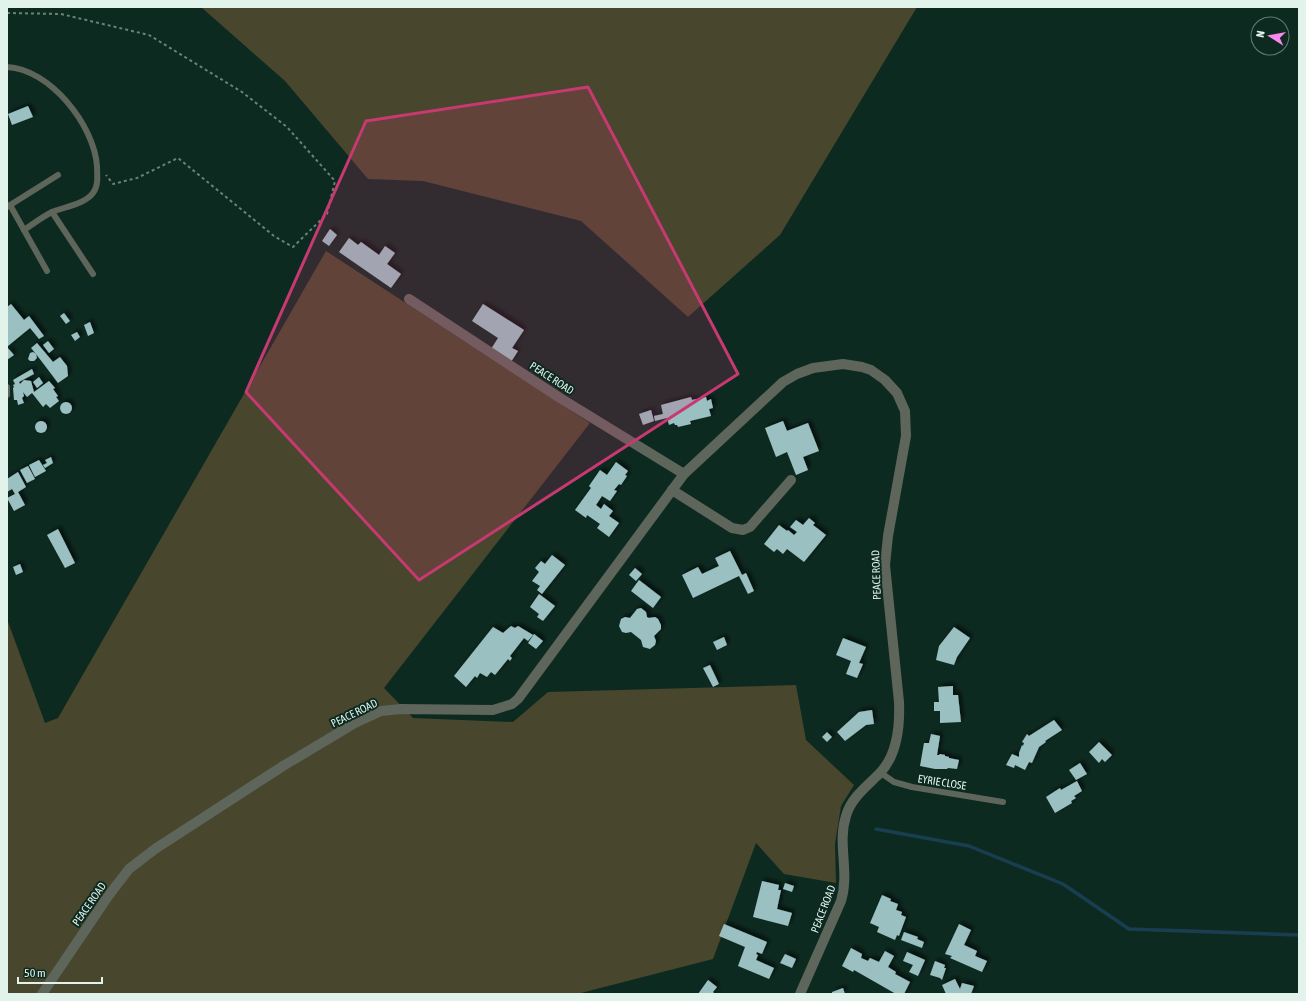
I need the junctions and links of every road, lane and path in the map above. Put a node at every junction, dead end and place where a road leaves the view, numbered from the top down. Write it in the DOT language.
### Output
graph roads {
  1 [pos="7,13"];
  2 [pos="7,67"];
  3 [pos="96,159"];
  4 [pos="58,175"];
  5 [pos="9,206"];
  6 [pos="52,212"];
  7 [pos="24,230"];
  8 [pos="47,271"];
  9 [pos="93,274"];
  10 [pos="409,299"];
  11 [pos="7,387"];
  12 [pos="7,395"];
  13 [pos="684,474"];
  14 [pos="791,480"];
  15 [pos="672,490"];
  16 [pos="881,773"];
  17 [pos="1003,802"];
  18 [pos="42,994"];
  19 [pos="800,994"];
  1 -- 3 [label="path"];
  2 -- 3 [label="lane"];
  3 -- 6 [label="lane"];
  4 -- 5 [label="lane"];
  5 -- 7 [label="lane"];
  6 -- 7 [label="lane"];
  6 -- 9 [label="lane"];
  7 -- 8 [label="lane"];
  10 -- 13 [label="street, PEACE ROAD"];
  11 -- 12 [label="lane"];
  13 -- 15 [label="street, PEACE ROAD"];
  13 -- 16 [label="street, PEACE ROAD"];
  14 -- 15 [label="street"];
  15 -- 18 [label="street, PEACE ROAD"];
  16 -- 17 [label="lane, EYRIE CLOSE"];
  16 -- 19 [label="street, PEACE ROAD"];
}
